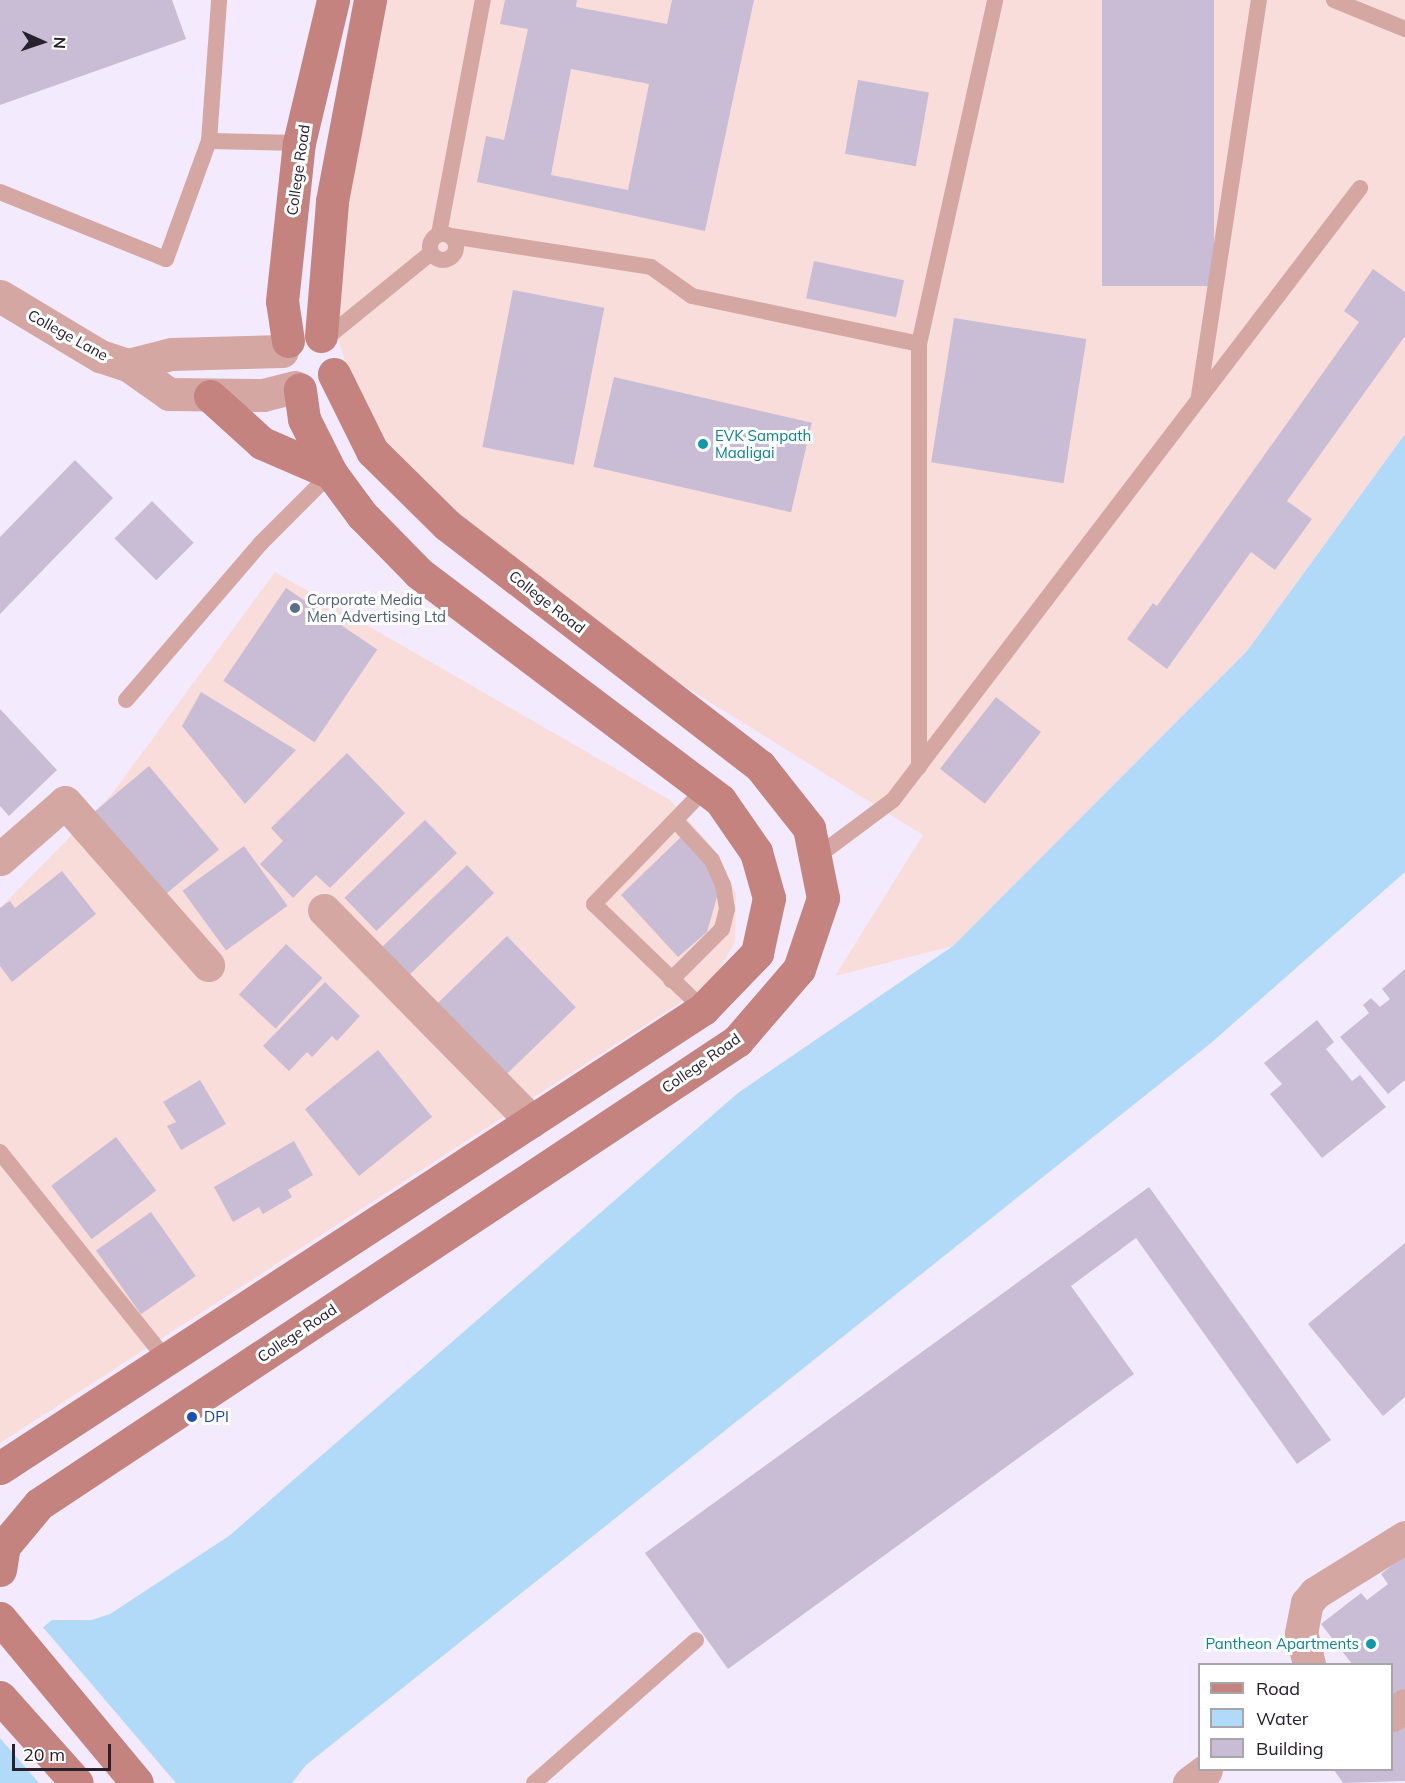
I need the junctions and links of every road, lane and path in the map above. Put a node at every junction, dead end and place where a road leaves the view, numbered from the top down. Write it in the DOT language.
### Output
graph roads {
  1 [pos="219,0"];
  2 [pos="333,0"];
  3 [pos="370,0"];
  4 [pos="483,0"];
  5 [pos="996,0"];
  6 [pos="1259,0"];
  7 [pos="1334,0"];
  8 [pos="1405,29"];
  9 [pos="209,141"];
  10 [pos="299,143"];
  11 [pos="1359,188"];
  12 [pos="0,192"];
  13 [pos="445,235"];
  14 [pos="431,253"];
  15 [pos="0,296"];
  16 [pos="323,337"];
  17 [pos="920,344"];
  18 [pos="285,346"];
  19 [pos="128,365"];
  20 [pos="334,374"];
  21 [pos="297,388"];
  22 [pos="210,396"];
  23 [pos="1198,400"];
  24 [pos="331,473"];
  25 [pos="126,700"];
  26 [pos="919,767"];
  27 [pos="704,790"];
  28 [pos="675,820"];
  29 [pos="815,858"];
  30 [pos="0,860"];
  31 [pos="324,910"];
  32 [pos="208,965"];
  33 [pos="671,980"];
  34 [pos="703,1009"];
  35 [pos="531,1121"];
  36 [pos="0,1152"];
  37 [pos="166,1359"];
  38 [pos="0,1468"];
  39 [pos="1405,1537"];
  40 [pos="0,1570"];
  41 [pos="0,1618"];
  42 [pos="696,1640"];
  43 [pos="1309,1663"];
  44 [pos="0,1697"];
  45 [pos="1405,1705"];
  46 [pos="1393,1714"];
  47 [pos="1205,1771"];
  48 [pos="76,1783"];
  49 [pos="137,1783"];
  50 [pos="534,1783"];
  51 [pos="1189,1783"];
  1 -- 9 [label="lane"];
  2 -- 10 [label="main road, College Road"];
  3 -- 16 [label="main road"];
  4 -- 13 [label="lane"];
  5 -- 17 [label="lane"];
  6 -- 23 [label="lane"];
  7 -- 8 [label="lane"];
  9 -- 10 [label="lane"];
  9 -- 12 [label="lane"];
  10 -- 18 [label="main road, College Road"];
  11 -- 23 [label="lane"];
  13 -- 14 [label="lane"];
  13 -- 14 [label="lane"];
  13 -- 17 [label="lane"];
  14 -- 16 [label="lane"];
  15 -- 19 [label="street, College Lane"];
  16 -- 18 [label="main road"];
  16 -- 20 [label="main road"];
  17 -- 26 [label="lane"];
  18 -- 19 [label="street, College Lane"];
  18 -- 21 [label="main road"];
  19 -- 22 [label="street"];
  20 -- 21 [label="main road"];
  20 -- 29 [label="main road, College Road"];
  21 -- 22 [label="street"];
  21 -- 24 [label="main road"];
  22 -- 24 [label="main road"];
  23 -- 26 [label="lane"];
  24 -- 25 [label="lane"];
  24 -- 27 [label="main road"];
  26 -- 29 [label="lane"];
  27 -- 28 [label="lane"];
  27 -- 34 [label="main road"];
  28 -- 33 [label="lane"];
  28 -- 33 [label="lane"];
  29 -- 40 [label="main road, College Road"];
  30 -- 32 [label="street"];
  31 -- 35 [label="street"];
  33 -- 34 [label="lane"];
  34 -- 35 [label="main road"];
  35 -- 37 [label="main road"];
  36 -- 37 [label="lane"];
  37 -- 38 [label="main road"];
  39 -- 43 [label="street"];
  41 -- 49 [label="main road"];
  42 -- 50 [label="lane"];
  44 -- 48 [label="main road"];
  45 -- 46 [label="street"];
  47 -- 51 [label="street"];
}
